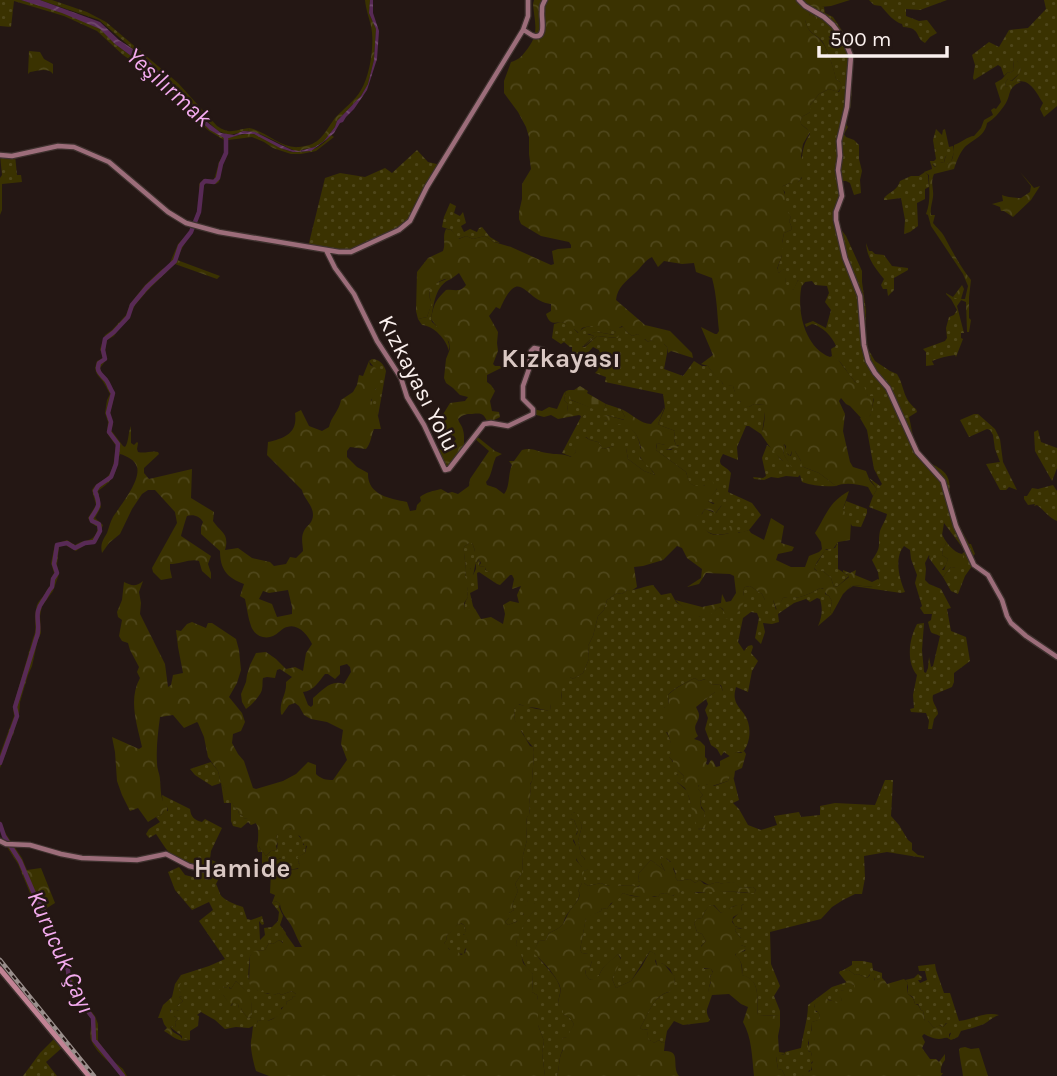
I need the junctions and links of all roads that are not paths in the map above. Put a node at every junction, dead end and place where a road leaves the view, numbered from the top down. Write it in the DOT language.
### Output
graph roads {
  1 [pos="528,0"];
  2 [pos="545,0"];
  3 [pos="799,0"];
  4 [pos="523,30"];
  5 [pos="0,155"];
  6 [pos="326,250"];
  7 [pos="544,350"];
  8 [pos="1057,657"];
  9 [pos="0,841"];
  10 [pos="210,871"];
  11 [pos="0,969"];
  12 [pos="89,1076"];
  1 -- 4 [label="street"];
  2 -- 4 [label="street"];
  3 -- 8 [label="street"];
  4 -- 6 [label="street"];
  5 -- 6 [label="street"];
  6 -- 7 [label="street, Kızkayası Yolu"];
  9 -- 10 [label="street"];
  11 -- 12 [label="main road"];
}
